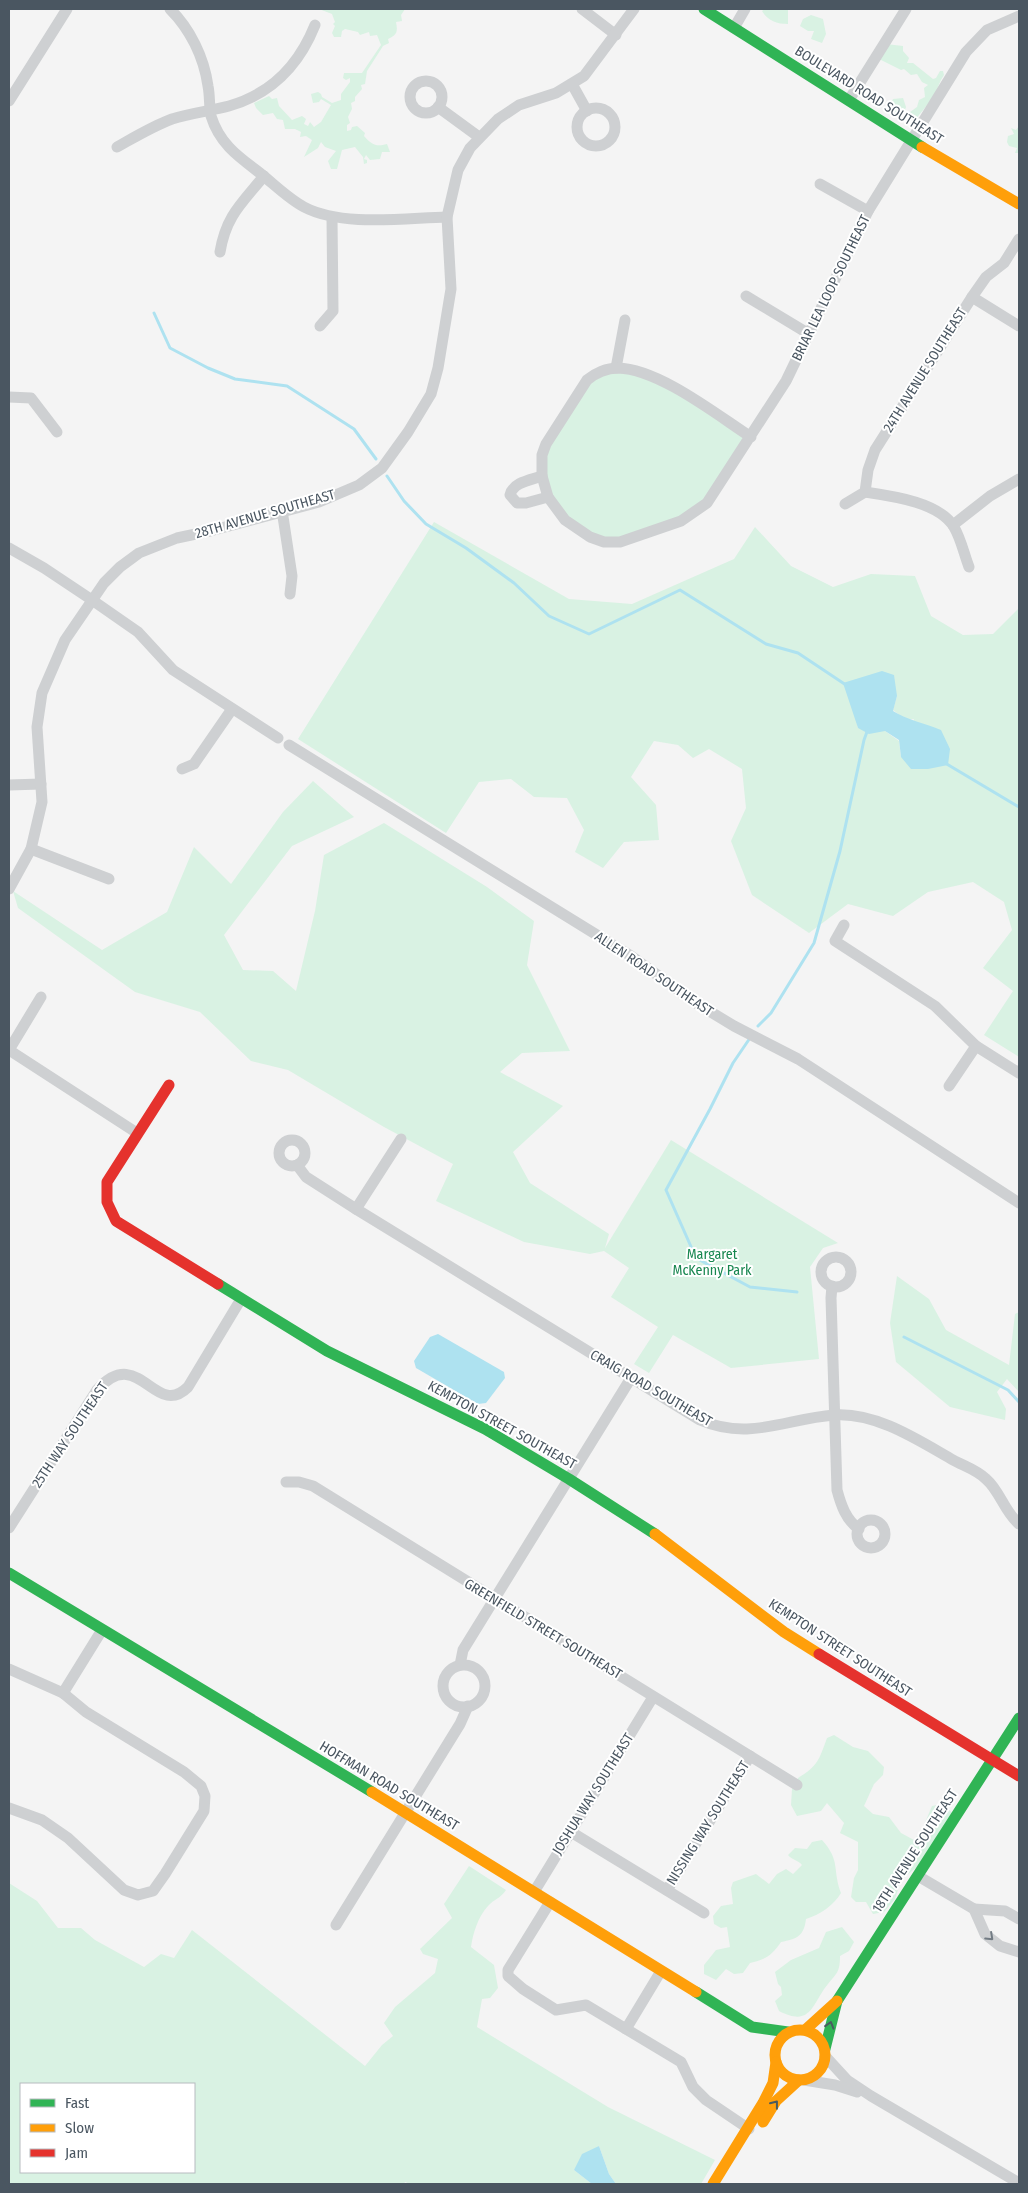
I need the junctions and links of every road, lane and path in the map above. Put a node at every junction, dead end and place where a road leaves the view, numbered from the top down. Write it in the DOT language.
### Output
graph roads {
  1 [pos="67,9"];
  2 [pos="582,9"];
  3 [pos="634,9"];
  4 [pos="704,9"];
  5 [pos="745,9"];
  6 [pos="906,9"];
  7 [pos="175,10"];
  8 [pos="1019,16"];
  9 [pos="315,25"];
  10 [pos="734,28"];
  11 [pos="616,35"];
  12 [pos="572,84"];
  13 [pos="849,100"];
  14 [pos="9,101"];
  15 [pos="438,107"];
  16 [pos="210,110"];
  17 [pos="587,111"];
  18 [pos="479,137"];
  19 [pos="912,140"];
  20 [pos="117,147"];
  21 [pos="264,176"];
  22 [pos="820,184"];
  23 [pos="1019,204"];
  24 [pos="868,211"];
  25 [pos="447,217"];
  26 [pos="332,218"];
  27 [pos="1019,239"];
  28 [pos="220,252"];
  29 [pos="746,296"];
  30 [pos="972,297"];
  31 [pos="625,320"];
  32 [pos="320,326"];
  33 [pos="1019,326"];
  34 [pos="810,334"];
  35 [pos="616,368"];
  36 [pos="9,397"];
  37 [pos="57,432"];
  38 [pos="751,437"];
  39 [pos="542,476"];
  40 [pos="1019,479"];
  41 [pos="866,492"];
  42 [pos="548,497"];
  43 [pos="845,504"];
  44 [pos="282,510"];
  45 [pos="953,525"];
  46 [pos="9,548"];
  47 [pos="969,568"];
  48 [pos="290,594"];
  49 [pos="92,600"];
  50 [pos="232,709"];
  51 [pos="278,738"];
  52 [pos="289,745"];
  53 [pos="182,768"];
  54 [pos="41,784"];
  55 [pos="9,785"];
  56 [pos="30,850"];
  57 [pos="109,879"];
  58 [pos="9,889"];
  59 [pos="844,925"];
  60 [pos="41,997"];
  61 [pos="976,1046"];
  62 [pos="9,1050"];
  63 [pos="1019,1073"];
  64 [pos="168,1085"];
  65 [pos="949,1086"];
  66 [pos="138,1133"];
  67 [pos="401,1139"];
  68 [pos="297,1165"];
  69 [pos="1019,1203"];
  70 [pos="356,1209"];
  71 [pos="832,1286"];
  72 [pos="242,1299"];
  73 [pos="631,1378"];
  74 [pos="835,1415"];
  75 [pos="569,1479"];
  76 [pos="286,1482"];
  77 [pos="1019,1524"];
  78 [pos="9,1528"];
  79 [pos="859,1529"];
  80 [pos="9,1572"];
  81 [pos="494,1600"];
  82 [pos="102,1630"];
  83 [pos="460,1665"];
  84 [pos="9,1669"];
  85 [pos="63,1693"];
  86 [pos="653,1697"];
  87 [pos="468,1706"];
  88 [pos="1019,1718"];
  89 [pos="750,1756"];
  90 [pos="992,1760"];
  91 [pos="1019,1776"];
  92 [pos="798,1786"];
  93 [pos="9,1808"];
  94 [pos="406,1813"];
  95 [pos="571,1832"];
  96 [pos="918,1876"];
  97 [pos="666,1890"];
  98 [pos="534,1892"];
  99 [pos="550,1902"];
  100 [pos="974,1909"];
  101 [pos="704,1913"];
  102 [pos="1019,1919"];
  103 [pos="336,1925"];
  104 [pos="1019,1952"];
  105 [pos="661,1970"];
  106 [pos="837,2001"];
  107 [pos="752,2027"];
  108 [pos="626,2029"];
  109 [pos="804,2030"];
  110 [pos="788,2032"];
  111 [pos="825,2053"];
  112 [pos="776,2057"];
  113 [pos="801,2080"];
  114 [pos="871,2096"];
  115 [pos="749,2128"];
  116 [pos="1019,2183"];
  117 [pos="713,2184"];
  118 [pos="723,2184"];
  1 -- 14 [label="street"];
  2 -- 11 [label="street"];
  3 -- 11 [label="street, 28TH AVENUE SOUTHEAST"];
  4 -- 10 [label="street, BOULEVARD ROAD SOUTHEAST"];
  5 -- 10 [label="street"];
  6 -- 13 [label="street"];
  7 -- 16 [label="street"];
  8 -- 19 [label="street, BRIAR LEA LOOP SOUTHEAST"];
  9 -- 16 [label="street"];
  10 -- 13 [label="street, BOULEVARD ROAD SOUTHEAST"];
  11 -- 12 [label="street, 28TH AVENUE SOUTHEAST"];
  12 -- 17 [label="street"];
  12 -- 18 [label="street, 28TH AVENUE SOUTHEAST"];
  13 -- 19 [label="street, BOULEVARD ROAD SOUTHEAST"];
  15 -- 18 [label="street"];
  16 -- 20 [label="street"];
  16 -- 21 [label="street"];
  18 -- 25 [label="street, 28TH AVENUE SOUTHEAST"];
  19 -- 23 [label="street, BOULEVARD ROAD SOUTHEAST"];
  19 -- 24 [label="street, BRIAR LEA LOOP SOUTHEAST"];
  21 -- 26 [label="street"];
  21 -- 28 [label="street"];
  22 -- 24 [label="street"];
  24 -- 34 [label="street, BRIAR LEA LOOP SOUTHEAST"];
  25 -- 26 [label="street"];
  25 -- 44 [label="street, 28TH AVENUE SOUTHEAST"];
  26 -- 32 [label="street"];
  27 -- 30 [label="street, 24TH AVENUE SOUTHEAST"];
  29 -- 34 [label="street"];
  30 -- 33 [label="street"];
  30 -- 41 [label="street, 24TH AVENUE SOUTHEAST"];
  31 -- 35 [label="street"];
  34 -- 38 [label="street, BRIAR LEA LOOP SOUTHEAST"];
  35 -- 38 [label="street, BRIAR LEA LOOP SOUTHEAST"];
  35 -- 39 [label="street, BRIAR LEA LOOP SOUTHEAST"];
  36 -- 37 [label="street"];
  38 -- 42 [label="street, BRIAR LEA LOOP SOUTHEAST"];
  39 -- 42 [label="street, BRIAR LEA LOOP SOUTHEAST"];
  39 -- 42 [label="street"];
  40 -- 45 [label="street"];
  41 -- 43 [label="street"];
  41 -- 45 [label="street"];
  44 -- 48 [label="street"];
  44 -- 49 [label="street, 28TH AVENUE SOUTHEAST"];
  45 -- 47 [label="street"];
  46 -- 49 [label="street"];
  49 -- 50 [label="street"];
  49 -- 54 [label="street, 28TH AVENUE SOUTHEAST"];
  50 -- 51 [label="street"];
  50 -- 53 [label="street"];
  52 -- 69 [label="street, ALLEN ROAD SOUTHEAST"];
  54 -- 55 [label="street"];
  54 -- 56 [label="street, 28TH AVENUE SOUTHEAST"];
  56 -- 57 [label="street"];
  56 -- 58 [label="street, 28TH AVENUE SOUTHEAST"];
  59 -- 61 [label="street"];
  60 -- 62 [label="street"];
  61 -- 63 [label="street"];
  61 -- 65 [label="street"];
  62 -- 66 [label="street"];
  64 -- 66 [label="street, KEMPTON STREET SOUTHEAST"];
  66 -- 72 [label="street, KEMPTON STREET SOUTHEAST"];
  67 -- 70 [label="street"];
  68 -- 70 [label="street, CRAIG ROAD SOUTHEAST"];
  70 -- 73 [label="street, CRAIG ROAD SOUTHEAST"];
  71 -- 74 [label="street"];
  72 -- 75 [label="street, KEMPTON STREET SOUTHEAST"];
  72 -- 78 [label="street, 25TH WAY SOUTHEAST"];
  73 -- 74 [label="street, CRAIG ROAD SOUTHEAST"];
  73 -- 75 [label="street"];
  74 -- 77 [label="street, CRAIG ROAD SOUTHEAST"];
  74 -- 79 [label="street"];
  75 -- 81 [label="street"];
  75 -- 90 [label="street, KEMPTON STREET SOUTHEAST"];
  76 -- 81 [label="street, GREENFIELD STREET SOUTHEAST"];
  80 -- 82 [label="street, HOFFMAN ROAD SOUTHEAST"];
  81 -- 83 [label="street"];
  81 -- 86 [label="street, GREENFIELD STREET SOUTHEAST"];
  82 -- 85 [label="street"];
  82 -- 94 [label="street, HOFFMAN ROAD SOUTHEAST"];
  83 -- 87 [label="street"];
  83 -- 87 [label="street"];
  84 -- 85 [label="street"];
  85 -- 93 [label="street"];
  86 -- 89 [label="street, GREENFIELD STREET SOUTHEAST"];
  86 -- 95 [label="street, JOSHUA WAY SOUTHEAST"];
  87 -- 94 [label="street"];
  88 -- 90 [label="street, 18TH AVENUE SOUTHEAST"];
  89 -- 92 [label="street, GREENFIELD STREET SOUTHEAST"];
  89 -- 97 [label="street, NISSING WAY SOUTHEAST"];
  90 -- 91 [label="street, KEMPTON STREET SOUTHEAST"];
  90 -- 96 [label="street, 18TH AVENUE SOUTHEAST"];
  94 -- 98 [label="street, HOFFMAN ROAD SOUTHEAST"];
  94 -- 103 [label="street"];
  95 -- 97 [label="street"];
  95 -- 98 [label="street, JOSHUA WAY SOUTHEAST"];
  96 -- 100 [label="street"];
  96 -- 106 [label="street, 18TH AVENUE SOUTHEAST"];
  97 -- 101 [label="street"];
  98 -- 99 [label="street, HOFFMAN ROAD SOUTHEAST"];
  99 -- 105 [label="street, HOFFMAN ROAD SOUTHEAST"];
  99 -- 108 [label="street"];
  100 -- 102 [label="street"];
  100 -- 104 [label="street, one-way"];
  105 -- 107 [label="street, HOFFMAN ROAD SOUTHEAST"];
  105 -- 108 [label="street"];
  106 -- 109 [label="street, 18TH AVENUE SOUTHEAST"];
  111 -- 106 [label="street, 18TH AVENUE SOUTHEAST, one-way"];
  107 -- 110 [label="street, HOFFMAN ROAD SOUTHEAST"];
  107 -- 112 [label="street, HOFFMAN ROAD SOUTHEAST"];
  108 -- 115 [label="street"];
  109 -- 110 [label="street"];
  109 -- 111 [label="street"];
  110 -- 112 [label="street"];
  111 -- 113 [label="street"];
  111 -- 114 [label="street"];
  112 -- 113 [label="street"];
  112 -- 115 [label="street"];
  113 -- 114 [label="street"];
  118 -- 113 [label="street, one-way"];
  114 -- 116 [label="street"];
  115 -- 117 [label="street"];
}
